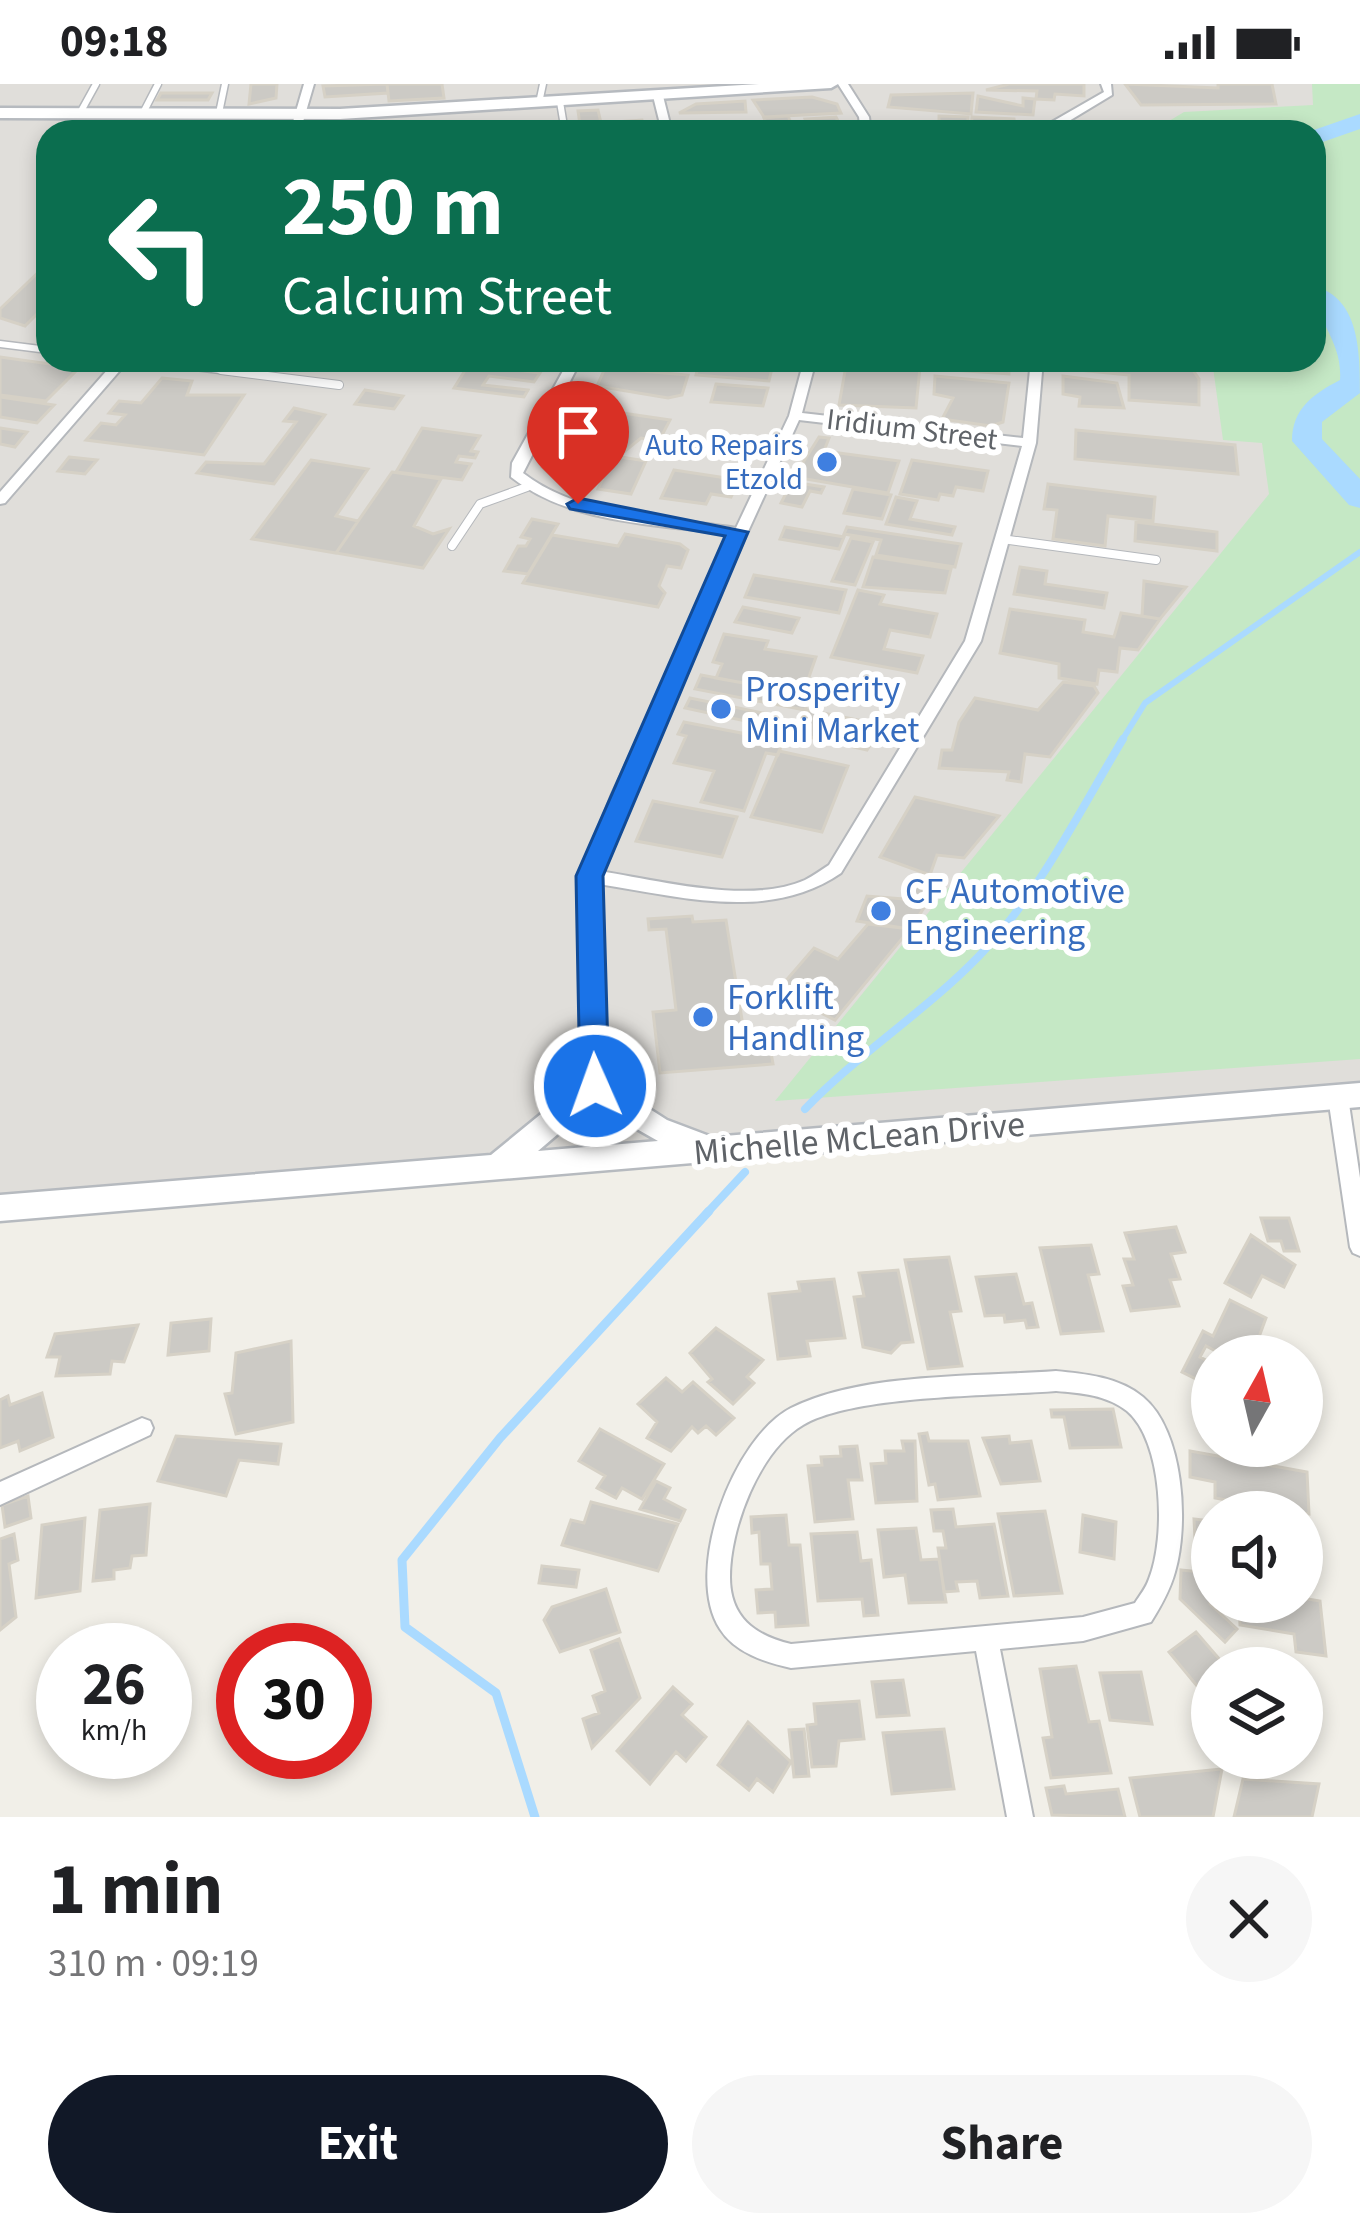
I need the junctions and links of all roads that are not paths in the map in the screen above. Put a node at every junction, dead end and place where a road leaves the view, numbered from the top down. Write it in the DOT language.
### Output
graph roads {
  1 [pos="96,84"];
  2 [pos="158,84"];
  3 [pos="225,84"];
  4 [pos="309,84"];
  5 [pos="543,84"];
  6 [pos="831,84"];
  7 [pos="843,84"];
  8 [pos="1106,84"];
  9 [pos="755,87"];
  10 [pos="676,89"];
  11 [pos="658,96"];
  12 [pos="560,102"];
  13 [pos="539,104"];
  14 [pos="0,112"];
  15 [pos="80,113"];
  16 [pos="143,113"];
  17 [pos="219,113"];
  18 [pos="273,120"];
  19 [pos="297,120"];
  20 [pos="334,120"];
  21 [pos="563,120"];
  22 [pos="664,120"];
  23 [pos="864,120"];
  24 [pos="1061,120"];
  25 [pos="0,344"];
  26 [pos="36,348"];
  27 [pos="112,372"];
  28 [pos="234,372"];
  29 [pos="568,372"];
  30 [pos="807,372"];
  31 [pos="1036,372"];
  32 [pos="339,385"];
  33 [pos="795,416"];
  34 [pos="1028,443"];
  35 [pos="527,487"];
  36 [pos="0,500"];
  37 [pos="738,532"];
  38 [pos="1002,539"];
  39 [pos="452,546"];
  40 [pos="1156,560"];
  41 [pos="590,876"];
  42 [pos="595,1089"];
  43 [pos="1349,1096"];
  44 [pos="712,1149"];
  45 [pos="601,1159"];
  46 [pos="500,1165"];
  47 [pos="0,1208"];
  48 [pos="1360,1247"];
  49 [pos="142,1427"];
  50 [pos="0,1494"];
  51 [pos="986,1639"];
  52 [pos="1020,1817"];
  1 -- 15 [label="lane"];
  2 -- 16 [label="lane"];
  3 -- 17 [label="lane"];
  4 -- 19 [label="street"];
  5 -- 13 [label="lane"];
  6 -- 9 [label="street"];
  7 -- 23 [label="street"];
  8 -- 24 [label="street"];
  9 -- 10 [label="street"];
  10 -- 11 [label="street"];
  11 -- 12 [label="street"];
  11 -- 22 [label="street"];
  12 -- 13 [label="street"];
  12 -- 21 [label="lane"];
  13 -- 20 [label="street"];
  14 -- 15 [label="street"];
  15 -- 16 [label="street"];
  16 -- 17 [label="street"];
  17 -- 18 [label="street"];
  25 -- 26 [label="lane"];
  27 -- 36 [label="street"];
  28 -- 32 [label="lane"];
  29 -- 35 [label="street"];
  30 -- 33 [label="street"];
  31 -- 34 [label="street"];
  33 -- 34 [label="street, Iridium Street"];
  33 -- 37 [label="street"];
  34 -- 38 [label="street"];
  35 -- 37 [label="street"];
  35 -- 39 [label="lane"];
  37 -- 41 [label="street"];
  38 -- 40 [label="lane"];
  38 -- 41 [label="street"];
  41 -- 42 [label="street"];
  42 -- 44 [label="street"];
  42 -- 45 [label="street"];
  42 -- 46 [label="street"];
  43 -- 44 [label="street, Michelle McLean Drive"];
  43 -- 48 [label="street"];
  44 -- 45 [label="street, Michelle McLean Drive"];
  45 -- 46 [label="street, Michelle McLean Drive"];
  46 -- 47 [label="street, Michelle McLean Drive"];
  49 -- 50 [label="street"];
  51 -- 51 [label="street"];
  51 -- 52 [label="street"];
}
